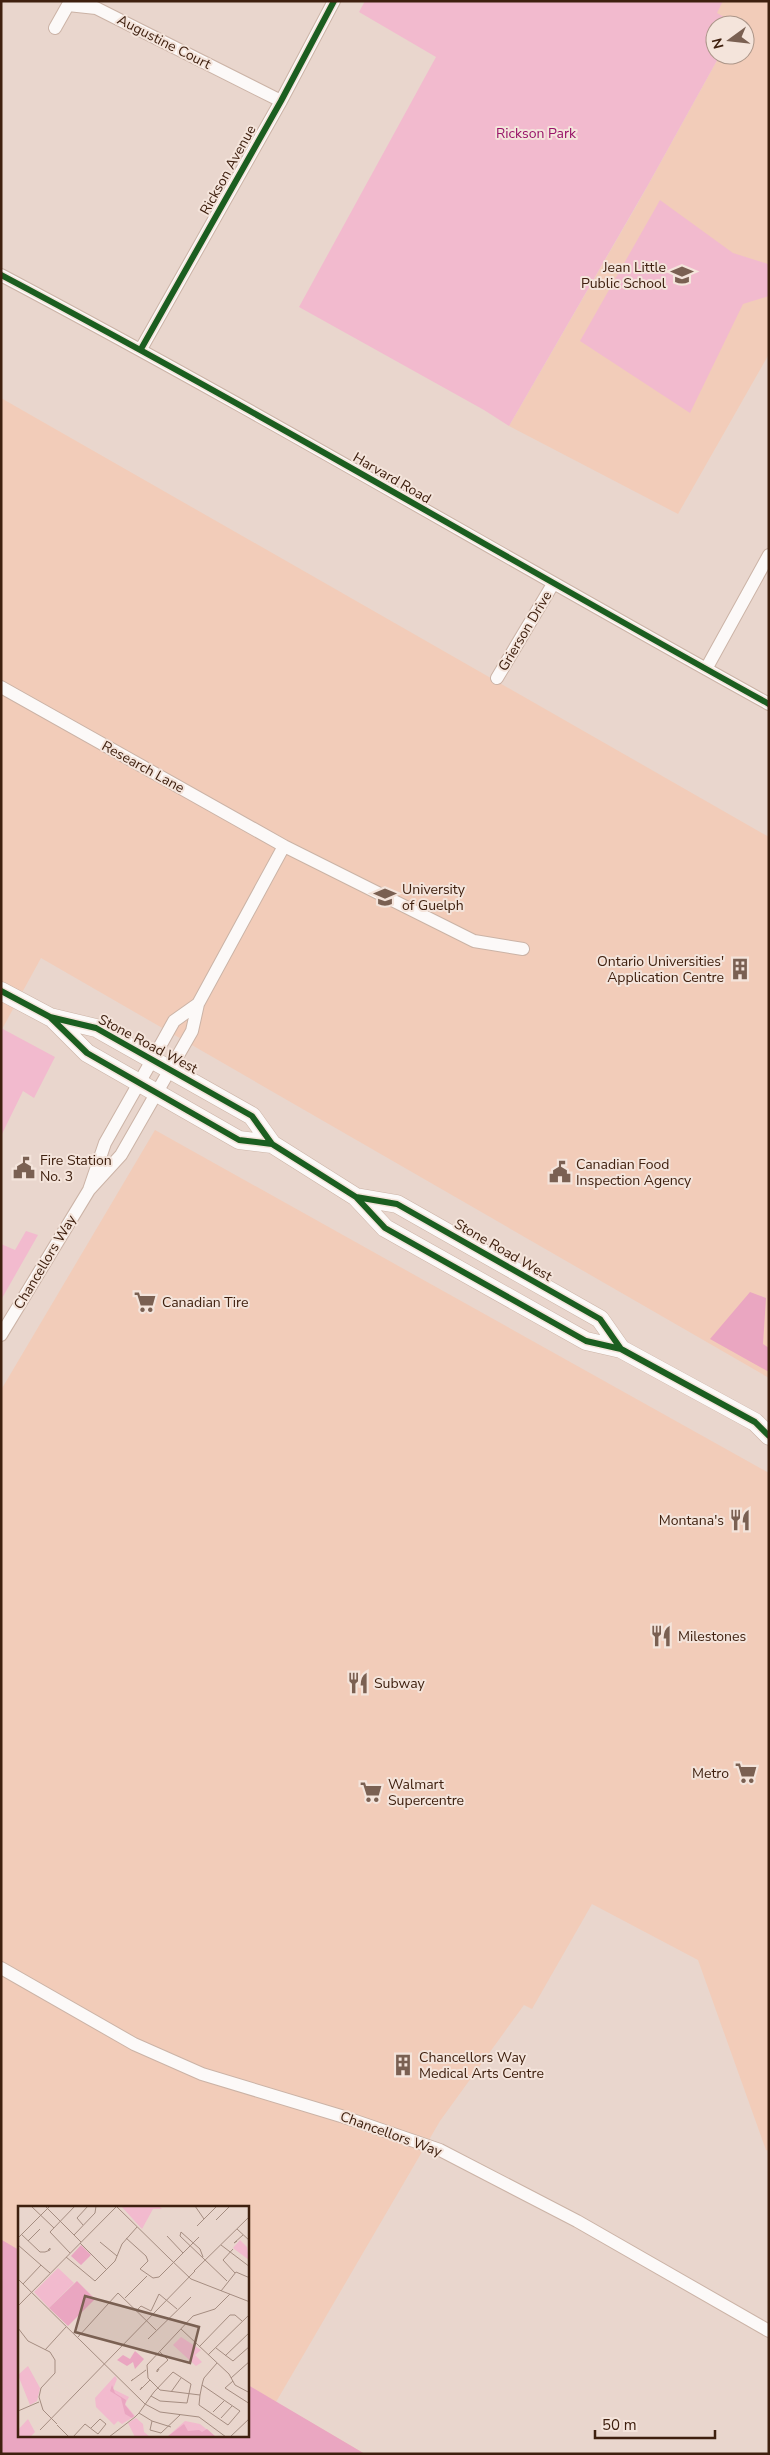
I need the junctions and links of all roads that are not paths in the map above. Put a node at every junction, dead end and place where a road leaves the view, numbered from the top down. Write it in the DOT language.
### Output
graph roads {
  1 [pos="334,1"];
  2 [pos="55,28"];
  3 [pos="281,101"];
  4 [pos="1,275"];
  5 [pos="141,349"];
  6 [pos="769,555"];
  7 [pos="553,584"];
  8 [pos="706,669"];
  9 [pos="497,678"];
  10 [pos="1,687"];
  11 [pos="769,704"];
  12 [pos="284,846"];
  13 [pos="523,949"];
  14 [pos="1,991"];
  15 [pos="198,1004"];
  16 [pos="50,1017"];
  17 [pos="145,1071"];
  18 [pos="164,1081"];
  19 [pos="272,1144"];
  20 [pos="88,1190"];
  21 [pos="356,1198"];
  22 [pos="1,1335"];
  23 [pos="621,1349"];
  24 [pos="762,1424"];
  25 [pos="769,1436"];
  26 [pos="1,1968"];
  27 [pos="769,2331"];
  1 -- 3 [label="street, Rickson Avenue"];
  2 -- 3 [label="street, Augustine Court"];
  3 -- 5 [label="street, Rickson Avenue"];
  4 -- 5 [label="street, Harvard Road"];
  5 -- 7 [label="street, Harvard Road"];
  6 -- 8 [label="street"];
  7 -- 8 [label="street, Harvard Road"];
  7 -- 9 [label="street, Grierson Drive"];
  8 -- 11 [label="street, Harvard Road"];
  10 -- 12 [label="street, Research Lane"];
  12 -- 13 [label="street, Research Lane"];
  12 -- 15 [label="street"];
  14 -- 16 [label="main road, Stone Road West"];
  15 -- 17 [label="street"];
  15 -- 18 [label="street"];
  16 -- 17 [label="main road, Stone Road West"];
  16 -- 17 [label="main road, Stone Road West"];
  17 -- 18 [label="main road, Stone Road West"];
  17 -- 18 [label="main road, Stone Road West"];
  17 -- 20 [label="street, Chancellors Way"];
  18 -- 19 [label="main road, Stone Road West"];
  18 -- 19 [label="main road, Stone Road West"];
  18 -- 20 [label="street, Chancellors Way"];
  19 -- 21 [label="main road, Stone Road West"];
  20 -- 22 [label="street, Chancellors Way"];
  21 -- 23 [label="main road, Stone Road West"];
  21 -- 23 [label="main road, Stone Road West"];
  23 -- 24 [label="main road, Stone Road West"];
  24 -- 25 [label="main road, Stone Road West"];
  26 -- 27 [label="street, Chancellors Way"];
}
